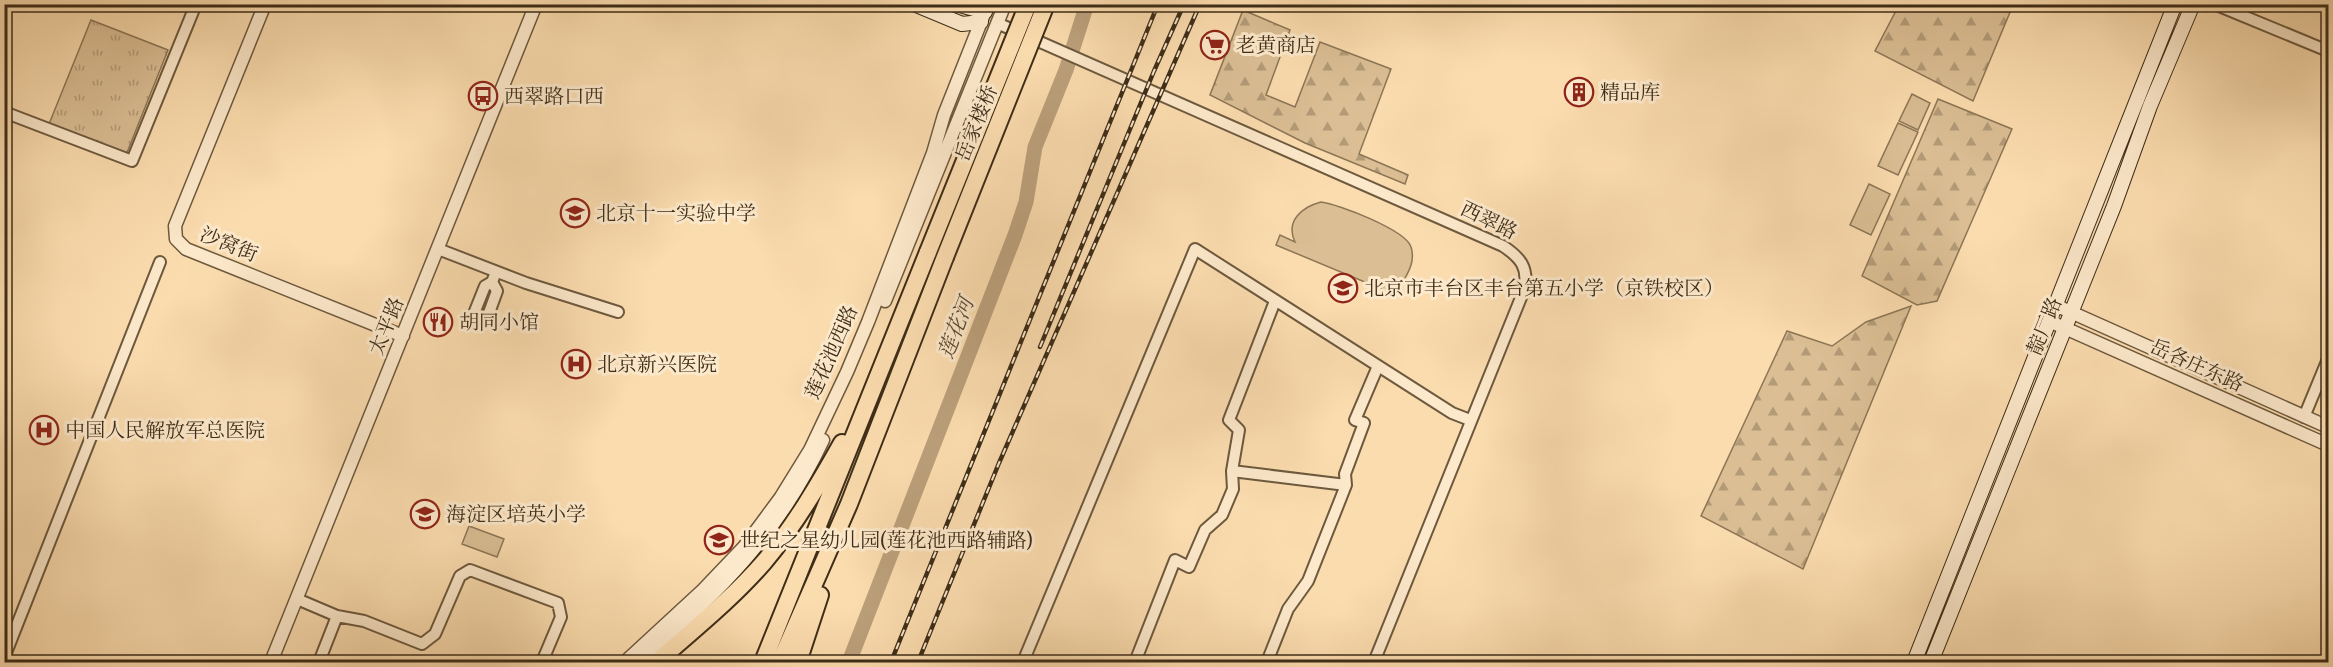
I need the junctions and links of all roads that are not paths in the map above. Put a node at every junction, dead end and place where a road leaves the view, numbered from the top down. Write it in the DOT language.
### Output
graph roads {
  1 [pos="196,4"];
  2 [pos="265,4"];
  3 [pos="536,4"];
  4 [pos="914,4"];
  5 [pos="956,4"];
  6 [pos="1005,4"];
  7 [pos="1028,4"];
  8 [pos="1046,4"];
  9 [pos="2175,4"];
  10 [pos="2193,4"];
  11 [pos="2214,4"];
  12 [pos="985,13"];
  13 [pos="997,23"];
  14 [pos="2328,51"];
  15 [pos="4,112"];
  16 [pos="438,249"];
  17 [pos="160,262"];
  18 [pos="1275,301"];
  19 [pos="2055,305"];
  20 [pos="618,312"];
  21 [pos="2071,312"];
  22 [pos="2049,321"];
  23 [pos="2065,327"];
  24 [pos="403,336"];
  25 [pos="2328,359"];
  26 [pos="1378,366"];
  27 [pos="875,384"];
  28 [pos="2304,417"];
  29 [pos="1470,420"];
  30 [pos="2328,427"];
  31 [pos="2328,446"];
  32 [pos="1232,471"];
  33 [pos="1346,485"];
  34 [pos="849,504"];
  35 [pos="297,599"];
  36 [pos="337,616"];
  37 [pos="4,658"];
  38 [pos="271,663"];
  39 [pos="319,663"];
  40 [pos="542,663"];
  41 [pos="625,663"];
  42 [pos="640,663"];
  43 [pos="657,663"];
  44 [pos="763,663"];
  45 [pos="780,663"];
  46 [pos="798,663"];
  47 [pos="1023,663"];
  48 [pos="1135,663"];
  49 [pos="1267,663"];
  50 [pos="1374,663"];
  51 [pos="1914,663"];
  52 [pos="1931,663"];
  1 -- 15 [label="street"];
  2 -- 24 [label="street, 沙窝街"];
  3 -- 16 [label="street, 太平路"];
  4 -- 12 [label="main road"];
  5 -- 12 [label="main road"];
  6 -- 13 [label="street, 莲花池西路"];
  7 -- 27 [label="highway, 岳家楼桥, bridge"];
  8 -- 34 [label="highway, 岳家楼桥, bridge"];
  9 -- 19 [label="main road"];
  10 -- 21 [label="main road, 靛厂路"];
  11 -- 14 [label="street"];
  12 -- 13 [label="street"];
  12 -- 41 [label="street, 莲花池西路"];
  13 -- 29 [label="street, 西翠路"];
  13 -- 42 [label="street, 莲花池西路"];
  16 -- 20 [label="street"];
  16 -- 24 [label="street, 太平路"];
  17 -- 37 [label="street"];
  18 -- 26 [label="street"];
  18 -- 32 [label="street"];
  18 -- 47 [label="street"];
  19 -- 21 [label="street, 岳各庄东路"];
  19 -- 22 [label="main road"];
  21 -- 23 [label="main road, 靛厂路"];
  21 -- 28 [label="street, 岳各庄东路"];
  22 -- 23 [label="street, 岳各庄东路"];
  22 -- 51 [label="main road"];
  23 -- 31 [label="street, 岳各庄东路"];
  23 -- 52 [label="main road, 靛厂路"];
  24 -- 35 [label="street, 太平路"];
  25 -- 28 [label="street"];
  26 -- 29 [label="street"];
  26 -- 33 [label="street"];
  27 -- 43 [label="highway"];
  27 -- 44 [label="highway"];
  28 -- 30 [label="street, 岳各庄东路"];
  29 -- 50 [label="street, 西翠路"];
  32 -- 33 [label="street"];
  32 -- 48 [label="street"];
  33 -- 49 [label="street"];
  34 -- 45 [label="highway"];
  34 -- 46 [label="highway"];
  35 -- 36 [label="street"];
  35 -- 38 [label="street, 太平路"];
  36 -- 39 [label="street"];
  36 -- 40 [label="street"];
}
